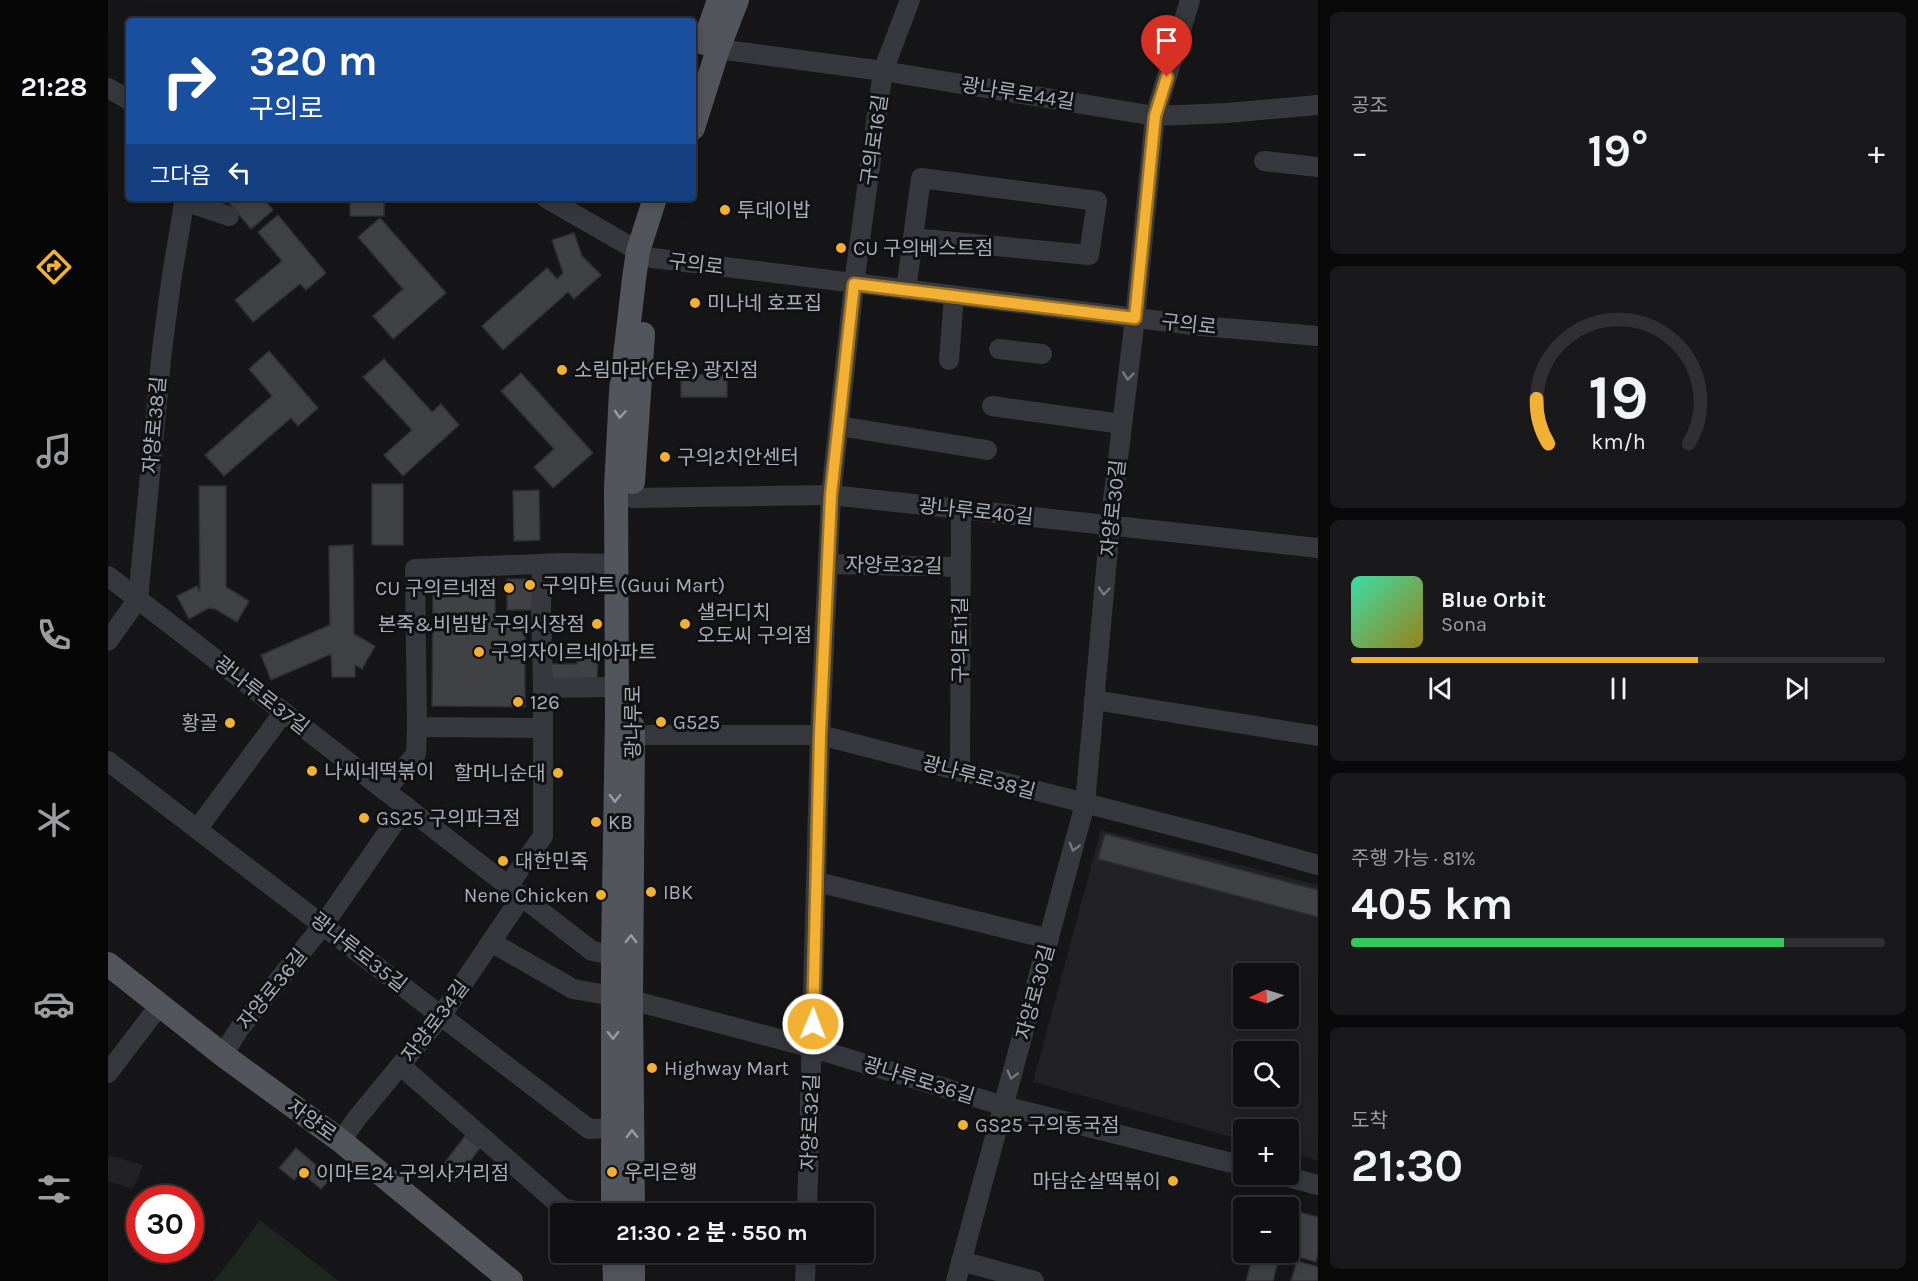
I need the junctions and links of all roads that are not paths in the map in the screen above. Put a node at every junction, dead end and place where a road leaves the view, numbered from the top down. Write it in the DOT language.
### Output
graph roads {
  1 [pos="719,0"];
  2 [pos="738,0"];
  3 [pos="909,0"];
  4 [pos="1190,0"];
  5 [pos="718,50"];
  6 [pos="696,70"];
  7 [pos="883,71"];
  8 [pos="108,88"];
  9 [pos="126,98"];
  10 [pos="1318,105"];
  11 [pos="1155,116"];
  12 [pos="696,119"];
  13 [pos="1264,161"];
  14 [pos="1318,167"];
  15 [pos="185,201"];
  16 [pos="190,201"];
  17 [pos="551,201"];
  18 [pos="654,201"];
  19 [pos="670,201"];
  20 [pos="229,216"];
  21 [pos="913,238"];
  22 [pos="645,255"];
  23 [pos="854,284"];
  24 [pos="906,290"];
  25 [pos="954,296"];
  26 [pos="1135,318"];
  27 [pos="1318,336"];
  28 [pos="999,349"];
  29 [pos="1042,354"];
  30 [pos="949,360"];
  31 [pos="992,406"];
  32 [pos="1122,424"];
  33 [pos="839,426"];
  34 [pos="987,450"];
  35 [pos="831,495"];
  36 [pos="632,498"];
  37 [pos="961,509"];
  38 [pos="1110,525"];
  39 [pos="1318,548"];
  40 [pos="542,564"];
  41 [pos="617,564"];
  42 [pos="828,564"];
  43 [pos="961,567"];
  44 [pos="108,576"];
  45 [pos="138,599"];
  46 [pos="108,641"];
  47 [pos="617,687"];
  48 [pos="543,688"];
  49 [pos="1094,700"];
  50 [pos="284,712"];
  51 [pos="417,727"];
  52 [pos="543,728"];
  53 [pos="633,735"];
  54 [pos="820,735"];
  55 [pos="1318,736"];
  56 [pos="108,761"];
  57 [pos="960,772"];
  58 [pos="386,791"];
  59 [pos="1085,804"];
  60 [pos="406,806"];
  61 [pos="198,828"];
  62 [pos="1318,865"];
  63 [pos="817,882"];
  64 [pos="515,891"];
  65 [pos="324,924"];
  66 [pos="1049,939"];
  67 [pos="491,942"];
  68 [pos="613,954"];
  69 [pos="108,964"];
  70 [pos="622,998"];
  71 [pos="159,1006"];
  72 [pos="441,1016"];
  73 [pos="813,1048"];
  74 [pos="223,1055"];
  75 [pos="401,1066"];
  76 [pos="108,1073"];
  77 [pos="1004,1106"];
  78 [pos="613,1128"];
  79 [pos="341,1141"];
  80 [pos="1233,1163"];
  81 [pos="1299,1180"];
  82 [pos="1318,1185"];
  83 [pos="557,1203"];
  84 [pos="613,1203"];
  85 [pos="632,1203"];
  86 [pos="807,1203"];
  87 [pos="961,1261"];
  88 [pos="614,1263"];
  89 [pos="633,1263"];
  90 [pos="806,1263"];
  91 [pos="511,1281"];
  92 [pos="615,1281"];
  93 [pos="633,1281"];
  94 [pos="805,1281"];
  95 [pos="956,1281"];
  96 [pos="1034,1281"];
  1 -- 6 [label="main road"];
  2 -- 5 [label="main road"];
  3 -- 7 [label="street, 구의로16길"];
  4 -- 11 [label="street, 자양로30길"];
  5 -- 7 [label="street, 광나루로44길"];
  5 -- 12 [label="main road"];
  7 -- 11 [label="street, 광나루로44길"];
  7 -- 23 [label="street, 구의로16길"];
  8 -- 9 [label="street"];
  10 -- 11 [label="street, 광나루로44길"];
  11 -- 26 [label="street, 자양로30길"];
  13 -- 14 [label="street"];
  15 -- 45 [label="street, 자양로38길"];
  16 -- 20 [label="street, 자양로38길"];
  17 -- 22 [label="street"];
  18 -- 22 [label="main road, 광나루로"];
  19 -- 22 [label="main road, 광나루로"];
  21 -- 21 [label="street"];
  21 -- 24 [label="street"];
  22 -- 23 [label="street, 구의로"];
  22 -- 36 [label="main road, 광나루로"];
  22 -- 41 [label="main road, 광나루로, one-way"];
  23 -- 24 [label="street, 구의로"];
  23 -- 33 [label="street, 자양로32길"];
  24 -- 25 [label="street, 구의로"];
  25 -- 26 [label="street, 구의로"];
  25 -- 30 [label="street"];
  26 -- 27 [label="street, 구의로"];
  26 -- 32 [label="street, 자양로30길, one-way"];
  28 -- 29 [label="street"];
  31 -- 32 [label="street"];
  32 -- 38 [label="street, 자양로30길"];
  33 -- 34 [label="street"];
  33 -- 35 [label="street, 자양로32길"];
  35 -- 36 [label="street, 광나루로40길"];
  35 -- 37 [label="street, 광나루로40길"];
  35 -- 42 [label="street, 자양로32길"];
  36 -- 53 [label="main road, 광나루로"];
  37 -- 38 [label="street, 광나루로40길"];
  37 -- 43 [label="street, 구의로11길"];
  38 -- 39 [label="street, 광나루로40길"];
  38 -- 49 [label="street, 자양로30길, one-way"];
  40 -- 41 [label="street"];
  40 -- 48 [label="street"];
  40 -- 51 [label="street"];
  41 -- 47 [label="main road, 광나루로"];
  42 -- 43 [label="street, 자양로32길"];
  42 -- 54 [label="street, 자양로32길"];
  43 -- 57 [label="street, 구의로11길"];
  44 -- 45 [label="street, 광나루로37길"];
  45 -- 46 [label="street"];
  45 -- 50 [label="street, 광나루로37길"];
  47 -- 48 [label="street, 광나루로"];
  47 -- 68 [label="main road, 광나루로, one-way"];
  48 -- 52 [label="street"];
  49 -- 55 [label="street"];
  49 -- 59 [label="street, 자양로30길"];
  50 -- 58 [label="street, 광나루로37길"];
  50 -- 61 [label="street"];
  51 -- 52 [label="street"];
  51 -- 58 [label="street"];
  52 -- 64 [label="street"];
  53 -- 54 [label="street, 광나루로38길"];
  70 -- 53 [label="main road, 광나루로, one-way"];
  54 -- 57 [label="street, 광나루로38길"];
  54 -- 63 [label="street, 자양로32길"];
  56 -- 61 [label="street, 광나루로35길"];
  57 -- 59 [label="street, 광나루로38길"];
  58 -- 60 [label="street, 광나루로37길"];
  59 -- 62 [label="street, 광나루로38길"];
  59 -- 66 [label="street, 자양로30길, one-way"];
  60 -- 64 [label="street, 광나루로37길"];
  60 -- 65 [label="street, 자양로36길"];
  61 -- 65 [label="street, 광나루로35길"];
  63 -- 66 [label="street"];
  63 -- 73 [label="street, 자양로32길"];
  64 -- 67 [label="street, 자양로34길"];
  64 -- 68 [label="street, 광나루로37길"];
  65 -- 72 [label="street, 광나루로35길"];
  65 -- 74 [label="street, 자양로36길"];
  66 -- 77 [label="street, 자양로30길, one-way"];
  67 -- 70 [label="street"];
  67 -- 72 [label="street, 자양로34길"];
  68 -- 70 [label="main road, 광나루로"];
  69 -- 71 [label="main road, 자양로"];
  70 -- 73 [label="street, 광나루로36길"];
  70 -- 78 [label="main road, 광나루로, one-way"];
  85 -- 70 [label="main road, 광나루로, one-way"];
  71 -- 74 [label="main road, 자양로"];
  71 -- 76 [label="street"];
  72 -- 75 [label="street, 자양로34길"];
  72 -- 78 [label="street, 광나루로35길"];
  73 -- 77 [label="street, 광나루로36길"];
  73 -- 86 [label="street, 자양로32길"];
  74 -- 79 [label="main road, 자양로"];
  75 -- 79 [label="street, 자양로34길"];
  75 -- 83 [label="street"];
  77 -- 80 [label="street, 광나루로36길"];
  77 -- 87 [label="street, 자양로30길"];
  78 -- 84 [label="main road, 광나루로"];
  79 -- 91 [label="main road, 자양로"];
  81 -- 82 [label="street"];
  87 -- 95 [label="street, 자양로30길"];
  87 -- 96 [label="street"];
  88 -- 92 [label="main road"];
  89 -- 93 [label="main road"];
  90 -- 94 [label="street"];
}
